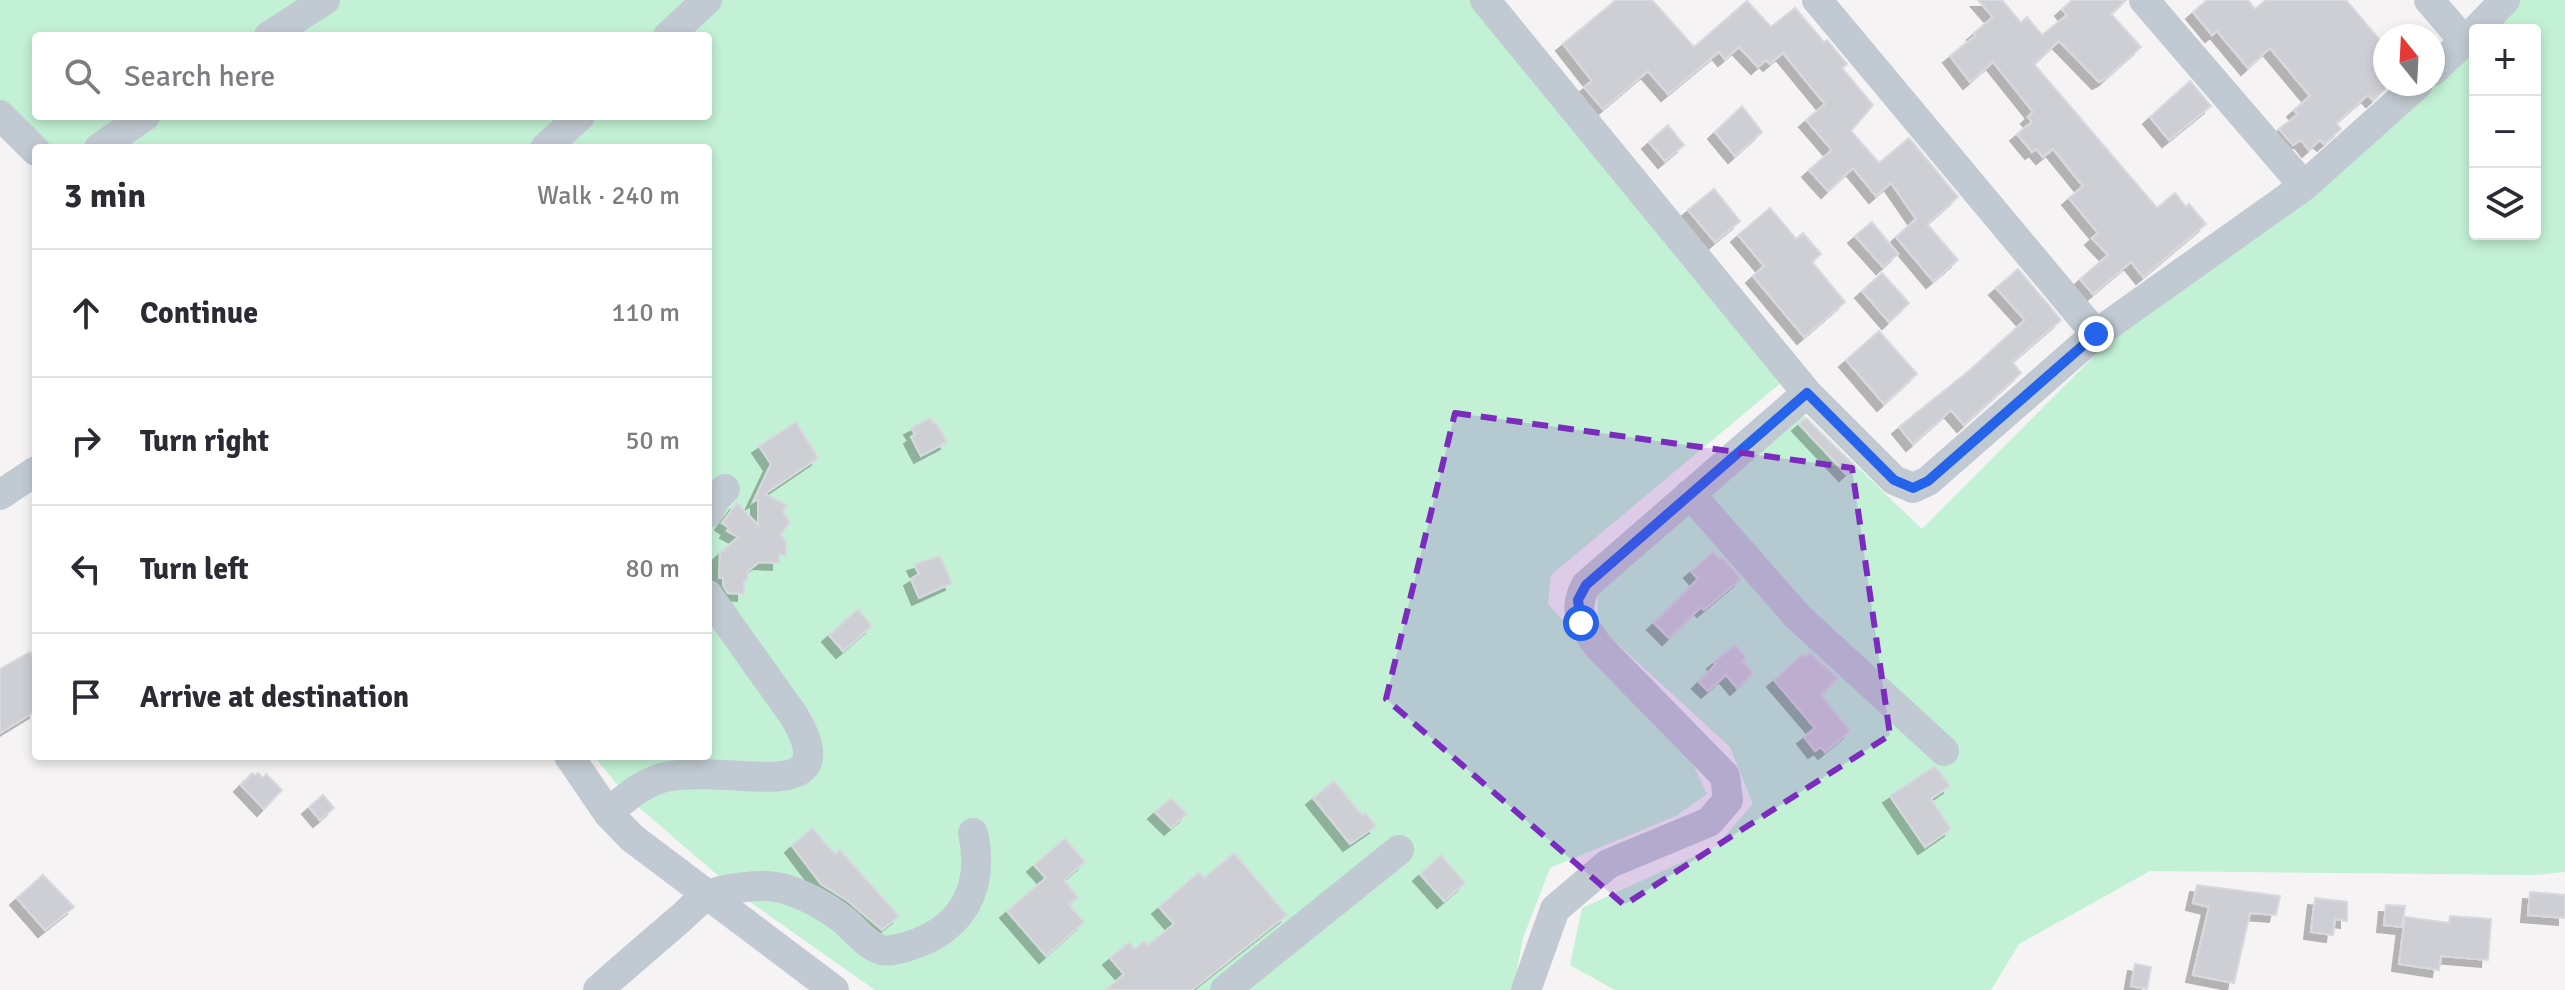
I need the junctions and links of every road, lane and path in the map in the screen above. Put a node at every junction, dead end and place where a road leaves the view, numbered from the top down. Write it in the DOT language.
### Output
graph roads {
  1 [pos="325,0"];
  2 [pos="707,0"];
  3 [pos="1485,0"];
  4 [pos="1817,0"];
  5 [pos="2144,0"];
  6 [pos="2429,0"];
  7 [pos="2505,0"];
  8 [pos="2482,24"];
  9 [pos="275,32"];
  10 [pos="672,32"];
  11 [pos="2469,32"];
  12 [pos="2469,37"];
  13 [pos="2445,60"];
  14 [pos="2405,96"];
  15 [pos="0,115"];
  16 [pos="139,120"];
  17 [pos="576,120"];
  18 [pos="105,144"];
  19 [pos="549,144"];
  20 [pos="32,147"];
  21 [pos="2304,186"];
  22 [pos="2096,334"];
  23 [pos="1807,393"];
  24 [pos="32,474"];
  25 [pos="1690,494"];
  26 [pos="0,495"];
  27 [pos="712,601"];
  28 [pos="1944,751"];
  29 [pos="572,760"];
  30 [pos="608,813"];
  31 [pos="973,833"];
  32 [pos="1399,850"];
  33 [pos="708,895"];
  34 [pos="598,990"];
  35 [pos="834,990"];
  36 [pos="1225,990"];
  37 [pos="1526,990"];
  1 -- 9 [label="street"];
  2 -- 10 [label="street"];
  3 -- 23 [label="street"];
  4 -- 22 [label="street"];
  5 -- 21 [label="street"];
  6 -- 11 [label="street"];
  7 -- 8 [label="street"];
  12 -- 13 [label="street"];
  14 -- 21 [label="street"];
  15 -- 20 [label="street"];
  16 -- 18 [label="street"];
  17 -- 19 [label="street"];
  21 -- 22 [label="street"];
  22 -- 23 [label="street"];
  23 -- 25 [label="street"];
  24 -- 26 [label="street"];
  25 -- 28 [label="street"];
  25 -- 37 [label="street"];
  27 -- 30 [label="street"];
  29 -- 30 [label="street"];
  30 -- 33 [label="street"];
  31 -- 33 [label="street"];
  32 -- 36 [label="street"];
  33 -- 34 [label="street"];
  33 -- 35 [label="street"];
}
